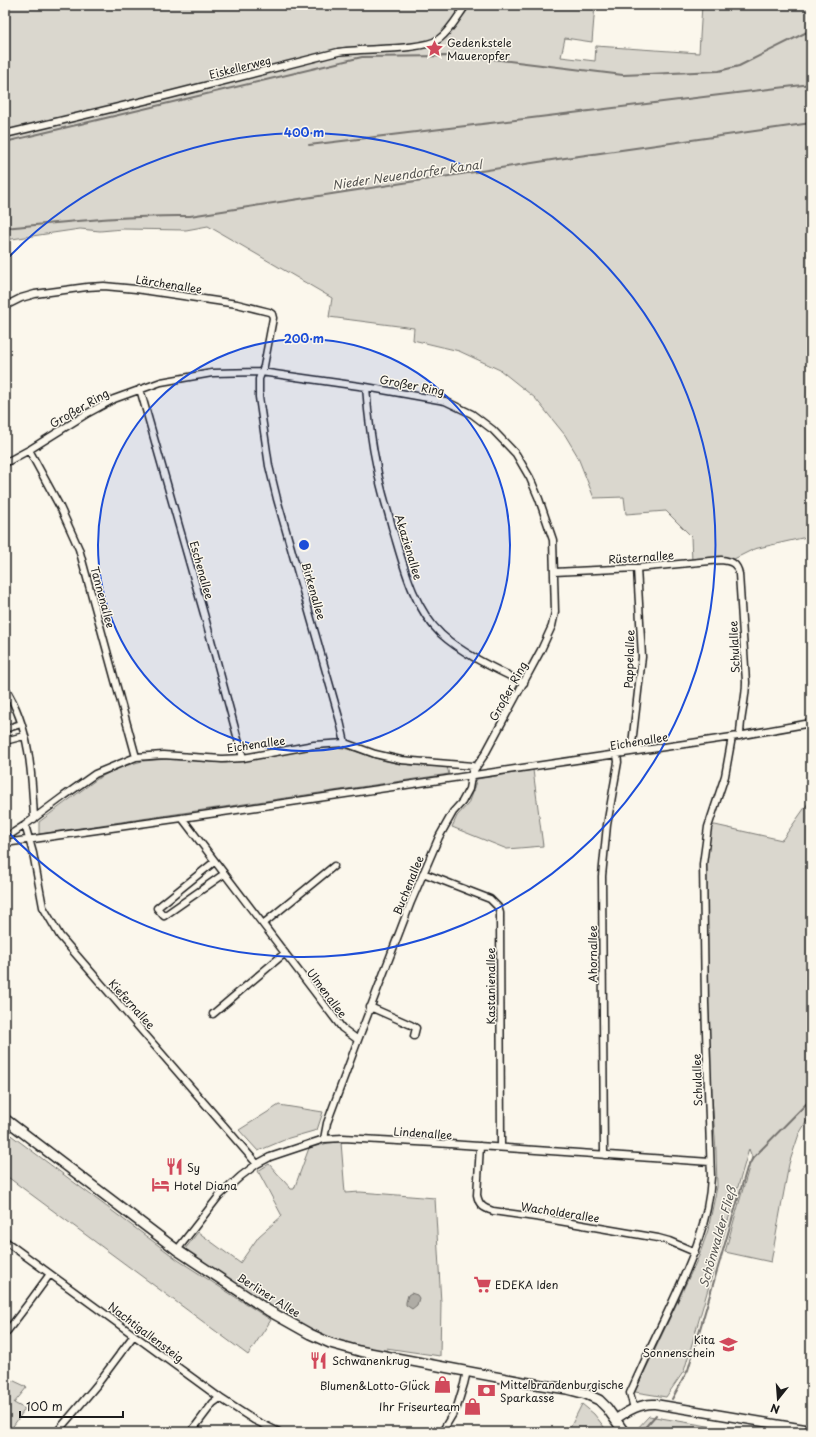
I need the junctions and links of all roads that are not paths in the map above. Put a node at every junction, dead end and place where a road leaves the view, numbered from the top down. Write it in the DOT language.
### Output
graph roads {
  1 [pos="466,5"];
  2 [pos="5,134"];
  3 [pos="5,306"];
  4 [pos="261,372"];
  5 [pos="366,387"];
  6 [pos="140,389"];
  7 [pos="29,450"];
  8 [pos="5,463"];
  9 [pos="730,561"];
  10 [pos="637,568"];
  11 [pos="554,572"];
  12 [pos="524,683"];
  13 [pos="5,688"];
  14 [pos="811,723"];
  15 [pos="21,724"];
  16 [pos="5,729"];
  17 [pos="24,736"];
  18 [pos="740,736"];
  19 [pos="732,737"];
  20 [pos="5,741"];
  21 [pos="345,743"];
  22 [pos="633,751"];
  23 [pos="618,754"];
  24 [pos="136,757"];
  25 [pos="243,758"];
  26 [pos="470,776"];
  27 [pos="182,818"];
  28 [pos="34,819"];
  29 [pos="25,825"];
  30 [pos="5,838"];
  31 [pos="29,839"];
  32 [pos="5,843"];
  33 [pos="214,862"];
  34 [pos="334,866"];
  35 [pos="423,873"];
  36 [pos="224,874"];
  37 [pos="263,924"];
  38 [pos="285,953"];
  39 [pos="370,1008"];
  40 [pos="213,1014"];
  41 [pos="414,1036"];
  42 [pos="358,1040"];
  43 [pos="5,1119"];
  44 [pos="324,1139"];
  45 [pos="480,1146"];
  46 [pos="502,1147"];
  47 [pos="604,1155"];
  48 [pos="710,1162"];
  49 [pos="257,1164"];
  50 [pos="5,1241"];
  51 [pos="177,1250"];
  52 [pos="695,1252"];
  53 [pos="50,1274"];
  54 [pos="5,1334"];
  55 [pos="134,1335"];
  56 [pos="466,1371"];
  57 [pos="220,1398"];
  58 [pos="634,1409"];
  59 [pos="616,1419"];
  60 [pos="811,1430"];
  61 [pos="56,1432"];
  62 [pos="191,1432"];
  63 [pos="278,1432"];
  64 [pos="442,1432"];
  65 [pos="624,1432"];
  1 -- 2 [label="street, Eiskellerweg"];
  3 -- 4 [label="street, Lärchenallee"];
  4 -- 5 [label="street, Großer Ring"];
  4 -- 6 [label="street, Großer Ring"];
  4 -- 21 [label="street, Birkenallee"];
  5 -- 11 [label="street, Großer Ring"];
  5 -- 12 [label="street, Akazienallee"];
  6 -- 7 [label="street, Großer Ring"];
  6 -- 25 [label="street, Eschenallee"];
  7 -- 8 [label="street, Großer Ring"];
  7 -- 24 [label="street, Tannenallee"];
  9 -- 10 [label="street, Rüsternallee"];
  9 -- 18 [label="street, Schulallee"];
  10 -- 11 [label="street, Rüsternallee"];
  10 -- 22 [label="street, Pappelallee"];
  11 -- 12 [label="street, Großer Ring"];
  12 -- 26 [label="street, Großer Ring"];
  13 -- 15 [label="street"];
  14 -- 18 [label="street, Eichenallee"];
  15 -- 16 [label="street"];
  15 -- 17 [label="street"];
  17 -- 20 [label="street"];
  17 -- 28 [label="street"];
  18 -- 19 [label="street, Eichenallee"];
  19 -- 22 [label="street, Eichenallee"];
  19 -- 48 [label="street, Schulallee"];
  21 -- 25 [label="street, Eichenallee"];
  21 -- 26 [label="street, Eichenallee"];
  22 -- 23 [label="street, Eichenallee"];
  23 -- 26 [label="street, Eichenallee"];
  23 -- 47 [label="street, Ahornallee"];
  24 -- 25 [label="street, Eichenallee"];
  24 -- 28 [label="street, Eichenallee"];
  26 -- 27 [label="street, Eichenallee"];
  26 -- 35 [label="street, Buchenallee"];
  27 -- 31 [label="street, Eichenallee"];
  27 -- 33 [label="street, Ulmenallee"];
  28 -- 29 [label="street, Eichenallee"];
  29 -- 30 [label="street, Eichenallee"];
  29 -- 31 [label="street"];
  31 -- 32 [label="street, Eichenallee"];
  31 -- 49 [label="street, Kiefernallee"];
  33 -- 36 [label="street, Ulmenallee"];
  33 -- 36 [label="street"];
  34 -- 37 [label="street"];
  35 -- 39 [label="street, Buchenallee"];
  35 -- 46 [label="street, Kastanienallee"];
  36 -- 37 [label="street, Ulmenallee"];
  37 -- 38 [label="street, Ulmenallee"];
  38 -- 40 [label="street"];
  38 -- 42 [label="street, Ulmenallee"];
  39 -- 41 [label="street"];
  39 -- 42 [label="street, Buchenallee"];
  42 -- 44 [label="street, Buchenallee"];
  43 -- 51 [label="main road, Berliner Allee"];
  44 -- 45 [label="street, Lindenallee"];
  44 -- 49 [label="street, Lindenallee"];
  45 -- 46 [label="street, Lindenallee"];
  45 -- 52 [label="street, Wacholderallee"];
  46 -- 47 [label="street, Lindenallee"];
  47 -- 48 [label="street, Lindenallee"];
  48 -- 52 [label="street, Schulallee"];
  49 -- 51 [label="street, Lindenallee"];
  50 -- 53 [label="street, Nachtigallensteig"];
  51 -- 56 [label="main road, Berliner Allee"];
  52 -- 58 [label="street, Schulallee"];
  53 -- 54 [label="street"];
  53 -- 55 [label="street, Nachtigallensteig"];
  55 -- 57 [label="street, Nachtigallensteig"];
  55 -- 61 [label="street"];
  56 -- 59 [label="main road, Berliner Allee"];
  56 -- 64 [label="street"];
  57 -- 62 [label="street"];
  57 -- 63 [label="street, Nachtigallensteig"];
  58 -- 59 [label="street"];
  58 -- 60 [label="street"];
  59 -- 65 [label="main road, Berliner Allee"];
}
